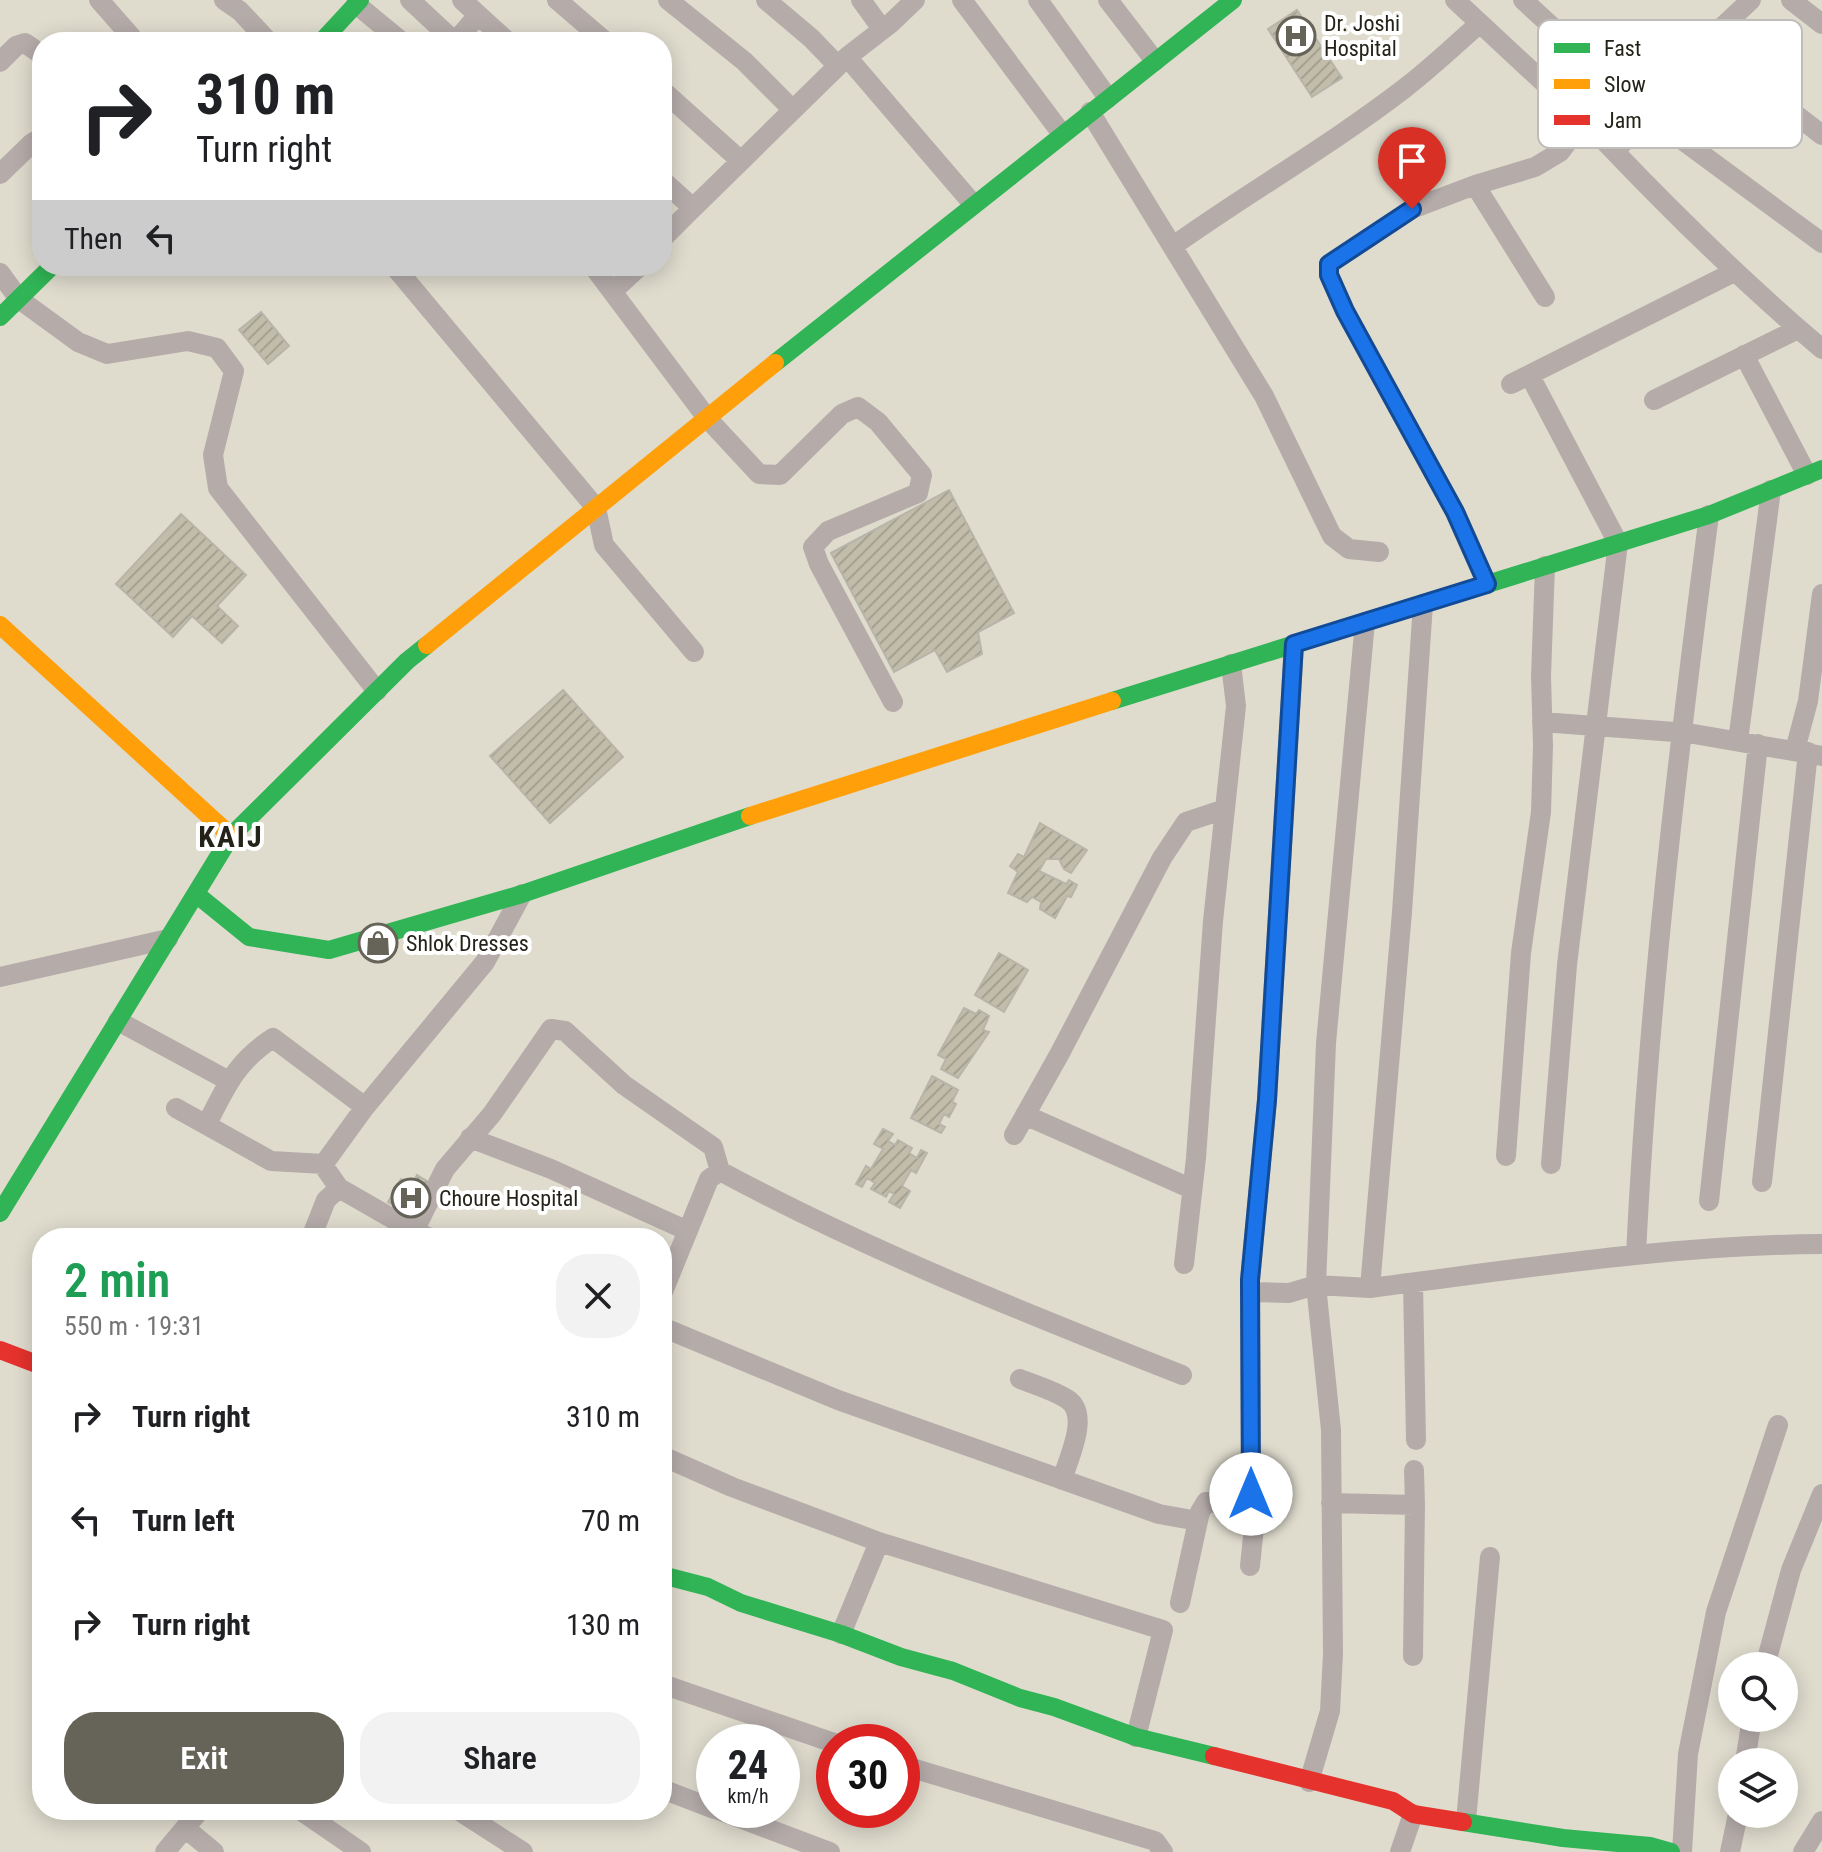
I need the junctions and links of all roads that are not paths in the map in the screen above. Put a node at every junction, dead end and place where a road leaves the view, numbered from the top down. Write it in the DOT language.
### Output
graph roads {
  1 [pos="99,0"];
  2 [pos="224,0"];
  3 [pos="410,0"];
  4 [pos="462,0"];
  5 [pos="557,0"];
  6 [pos="668,0"];
  7 [pos="766,0"];
  8 [pos="861,0"];
  9 [pos="915,0"];
  10 [pos="962,0"];
  11 [pos="1038,0"];
  12 [pos="1108,0"];
  13 [pos="1233,0"];
  14 [pos="1455,0"];
  15 [pos="1523,0"];
  16 [pos="1751,0"];
  17 [pos="1791,0"];
  18 [pos="358,2"];
  19 [pos="478,15"];
  20 [pos="1545,20"];
  21 [pos="1731,20"];
  22 [pos="1479,24"];
  23 [pos="1822,24"];
  24 [pos="882,29"];
  25 [pos="127,32"];
  26 [pos="260,32"];
  27 [pos="337,32"];
  28 [pos="391,32"];
  29 [pos="444,32"];
  30 [pos="464,32"];
  31 [pos="497,32"];
  32 [pos="594,32"];
  33 [pos="32,48"];
  34 [pos="1155,61"];
  35 [pos="0,62"];
  36 [pos="842,62"];
  37 [pos="1538,78"];
  38 [pos="1108,98"];
  39 [pos="672,99"];
  40 [pos="793,110"];
  41 [pos="1090,112"];
  42 [pos="1802,119"];
  43 [pos="1062,134"];
  44 [pos="1822,135"];
  45 [pos="32,143"];
  46 [pos="1563,148"];
  47 [pos="1611,148"];
  48 [pos="1618,148"];
  49 [pos="1693,148"];
  50 [pos="1615,152"];
  51 [pos="741,161"];
  52 [pos="0,174"];
  53 [pos="1475,185"];
  54 [pos="672,189"];
  55 [pos="973,204"];
  56 [pos="693,208"];
  57 [pos="672,229"];
  58 [pos="1822,243"];
  59 [pos="1173,246"];
  60 [pos="1734,272"];
  61 [pos="0,273"];
  62 [pos="42,276"];
  63 [pos="402,276"];
  64 [pos="601,276"];
  65 [pos="629,276"];
  66 [pos="613,291"];
  67 [pos="1545,297"];
  68 [pos="19,299"];
  69 [pos="0,317"];
  70 [pos="1798,329"];
  71 [pos="1822,349"];
  72 [pos="1744,355"];
  73 [pos="1654,400"];
  74 [pos="707,418"];
  75 [pos="1814,472"];
  76 [pos="1771,490"];
  77 [pos="596,508"];
  78 [pos="1709,515"];
  79 [pos="1618,543"];
  80 [pos="1379,552"];
  81 [pos="1545,566"];
  82 [pos="1487,584"];
  83 [pos="1822,594"];
  84 [pos="1423,604"];
  85 [pos="1365,622"];
  86 [pos="0,625"];
  87 [pos="1294,644"];
  88 [pos="694,652"];
  89 [pos="1231,664"];
  90 [pos="377,691"];
  91 [pos="893,702"];
  92 [pos="1542,722"];
  93 [pos="1596,724"];
  94 [pos="1681,732"];
  95 [pos="1748,743"];
  96 [pos="1808,753"];
  97 [pos="1225,809"];
  98 [pos="231,836"];
  99 [pos="196,894"];
  100 [pos="522,894"];
  101 [pos="168,939"];
  102 [pos="0,977"];
  103 [pos="118,1021"];
  104 [pos="229,1081"];
  105 [pos="365,1107"];
  106 [pos="176,1108"];
  107 [pos="1025,1115"];
  108 [pos="207,1124"];
  109 [pos="1014,1135"];
  110 [pos="470,1138"];
  111 [pos="1506,1156"];
  112 [pos="324,1164"];
  113 [pos="1551,1164"];
  114 [pos="720,1171"];
  115 [pos="1762,1182"];
  116 [pos="339,1188"];
  117 [pos="1192,1189"];
  118 [pos="1709,1201"];
  119 [pos="0,1213"];
  120 [pos="315,1228"];
  121 [pos="410,1228"];
  122 [pos="424,1228"];
  123 [pos="688,1231"];
  124 [pos="1822,1244"];
  125 [pos="1636,1255"];
  126 [pos="1184,1264"];
  127 [pos="672,1270"];
  128 [pos="1413,1283"];
  129 [pos="1316,1285"];
  130 [pos="1370,1288"];
  131 [pos="1250,1292"];
  132 [pos="672,1331"];
  133 [pos="0,1350"];
  134 [pos="32,1362"];
  135 [pos="1182,1375"];
  136 [pos="1020,1379"];
  137 [pos="1778,1425"];
  138 [pos="1416,1440"];
  139 [pos="672,1460"];
  140 [pos="1414,1470"];
  141 [pos="1062,1480"];
  142 [pos="1822,1494"];
  143 [pos="1331,1503"];
  144 [pos="1252,1504"];
  145 [pos="1415,1505"];
  146 [pos="1198,1521"];
  147 [pos="879,1542"];
  148 [pos="1490,1557"];
  149 [pos="1250,1566"];
  150 [pos="672,1578"];
  151 [pos="1180,1603"];
  152 [pos="841,1634"];
  153 [pos="1769,1652"];
  154 [pos="1413,1656"];
  155 [pos="672,1687"];
  156 [pos="816,1737"];
  157 [pos="1136,1737"];
  158 [pos="920,1770"];
  159 [pos="1309,1782"];
  160 [pos="672,1793"];
  161 [pos="696,1802"];
  162 [pos="1413,1814"];
  163 [pos="192,1820"];
  164 [pos="315,1820"];
  165 [pos="473,1820"];
  166 [pos="1466,1821"];
  167 [pos="1822,1821"];
  168 [pos="185,1828"];
  169 [pos="766,1828"];
  170 [pos="1735,1828"];
  171 [pos="165,1852"];
  172 [pos="214,1852"];
  173 [pos="361,1852"];
  174 [pos="523,1852"];
  175 [pos="830,1852"];
  176 [pos="1163,1852"];
  177 [pos="1400,1852"];
  178 [pos="1671,1852"];
  179 [pos="1682,1852"];
  180 [pos="1730,1852"];
  181 [pos="1803,1852"];
  1 -- 25 [label="street"];
  2 -- 26 [label="street"];
  3 -- 29 [label="street"];
  4 -- 19 [label="street"];
  5 -- 32 [label="street"];
  6 -- 40 [label="street"];
  7 -- 36 [label="street"];
  8 -- 24 [label="street"];
  9 -- 24 [label="street"];
  10 -- 43 [label="street"];
  11 -- 38 [label="street"];
  12 -- 34 [label="street"];
  13 -- 34 [label="main road"];
  14 -- 22 [label="street"];
  15 -- 20 [label="street"];
  16 -- 21 [label="street"];
  17 -- 23 [label="street"];
  18 -- 27 [label="main road"];
  18 -- 28 [label="street"];
  19 -- 30 [label="street"];
  19 -- 31 [label="street"];
  22 -- 37 [label="street"];
  22 -- 59 [label="street"];
  24 -- 36 [label="street"];
  33 -- 35 [label="street"];
  34 -- 38 [label="main road"];
  36 -- 40 [label="street"];
  36 -- 55 [label="street"];
  38 -- 41 [label="main road"];
  39 -- 51 [label="street"];
  40 -- 51 [label="street"];
  41 -- 43 [label="main road"];
  41 -- 59 [label="street"];
  42 -- 44 [label="street"];
  43 -- 55 [label="main road"];
  45 -- 52 [label="street"];
  46 -- 53 [label="street"];
  47 -- 50 [label="street"];
  48 -- 50 [label="street"];
  49 -- 58 [label="street"];
  50 -- 60 [label="street"];
  51 -- 56 [label="street"];
  53 -- 67 [label="street"];
  53 -- 82 [label="street"];
  54 -- 56 [label="street"];
  55 -- 74 [label="main road"];
  56 -- 57 [label="street"];
  59 -- 80 [label="street"];
  60 -- 70 [label="street"];
  60 -- 79 [label="street"];
  61 -- 68 [label="street"];
  62 -- 68 [label="main road"];
  63 -- 77 [label="street"];
  64 -- 66 [label="street"];
  65 -- 66 [label="street"];
  66 -- 74 [label="street"];
  68 -- 69 [label="main road"];
  68 -- 90 [label="street"];
  70 -- 71 [label="street"];
  70 -- 72 [label="street"];
  72 -- 73 [label="street"];
  72 -- 75 [label="street"];
  74 -- 77 [label="main road"];
  74 -- 91 [label="street"];
  75 -- 76 [label="main road"];
  76 -- 78 [label="main road"];
  76 -- 95 [label="street"];
  77 -- 88 [label="street"];
  77 -- 90 [label="main road"];
  78 -- 79 [label="main road"];
  78 -- 94 [label="street"];
  79 -- 81 [label="main road"];
  79 -- 93 [label="street"];
  81 -- 82 [label="main road"];
  81 -- 92 [label="street"];
  82 -- 84 [label="main road"];
  83 -- 96 [label="street"];
  84 -- 85 [label="main road"];
  84 -- 130 [label="street"];
  85 -- 87 [label="main road"];
  85 -- 129 [label="street"];
  86 -- 98 [label="main road"];
  87 -- 89 [label="main road"];
  87 -- 131 [label="street"];
  89 -- 97 [label="street"];
  89 -- 100 [label="main road"];
  90 -- 98 [label="main road"];
  92 -- 93 [label="street"];
  92 -- 111 [label="street"];
  93 -- 94 [label="street"];
  93 -- 113 [label="street"];
  94 -- 95 [label="street"];
  94 -- 125 [label="street"];
  95 -- 96 [label="street"];
  95 -- 118 [label="street"];
  96 -- 115 [label="street"];
  97 -- 107 [label="street"];
  97 -- 117 [label="street"];
  98 -- 99 [label="main road"];
  99 -- 100 [label="main road"];
  99 -- 101 [label="main road"];
  100 -- 105 [label="street"];
  101 -- 102 [label="street"];
  101 -- 103 [label="main road"];
  103 -- 104 [label="street"];
  103 -- 119 [label="main road"];
  104 -- 105 [label="street"];
  104 -- 108 [label="street"];
  105 -- 112 [label="street"];
  106 -- 108 [label="street"];
  107 -- 109 [label="street"];
  107 -- 117 [label="street"];
  108 -- 112 [label="street"];
  110 -- 114 [label="street"];
  110 -- 122 [label="street"];
  110 -- 123 [label="street"];
  112 -- 116 [label="street"];
  114 -- 123 [label="street"];
  114 -- 135 [label="street"];
  116 -- 120 [label="street"];
  116 -- 121 [label="street"];
  117 -- 126 [label="street"];
  123 -- 127 [label="street"];
  124 -- 125 [label="street"];
  125 -- 128 [label="street"];
  128 -- 130 [label="street"];
  128 -- 138 [label="street"];
  129 -- 130 [label="street"];
  129 -- 131 [label="street"];
  129 -- 143 [label="street"];
  131 -- 144 [label="street"];
  132 -- 141 [label="street"];
  133 -- 134 [label="main road"];
  136 -- 141 [label="street"];
  137 -- 179 [label="street"];
  139 -- 147 [label="street"];
  140 -- 145 [label="street"];
  141 -- 146 [label="street"];
  142 -- 153 [label="street"];
  143 -- 145 [label="street"];
  143 -- 159 [label="street"];
  144 -- 146 [label="street"];
  144 -- 149 [label="street"];
  145 -- 154 [label="street"];
  146 -- 151 [label="street"];
  147 -- 152 [label="street"];
  147 -- 157 [label="street"];
  148 -- 166 [label="street"];
  150 -- 152 [label="main road"];
  152 -- 157 [label="main road"];
  155 -- 156 [label="street"];
  157 -- 159 [label="main road"];
  158 -- 176 [label="street"];
  159 -- 162 [label="main road"];
  160 -- 161 [label="street"];
  162 -- 166 [label="main road"];
  162 -- 177 [label="street"];
  163 -- 168 [label="street"];
  164 -- 173 [label="street"];
  165 -- 174 [label="street"];
  166 -- 178 [label="main road"];
  167 -- 181 [label="street"];
  168 -- 171 [label="street"];
  168 -- 172 [label="street"];
  169 -- 175 [label="street"];
  170 -- 180 [label="street"];
}
